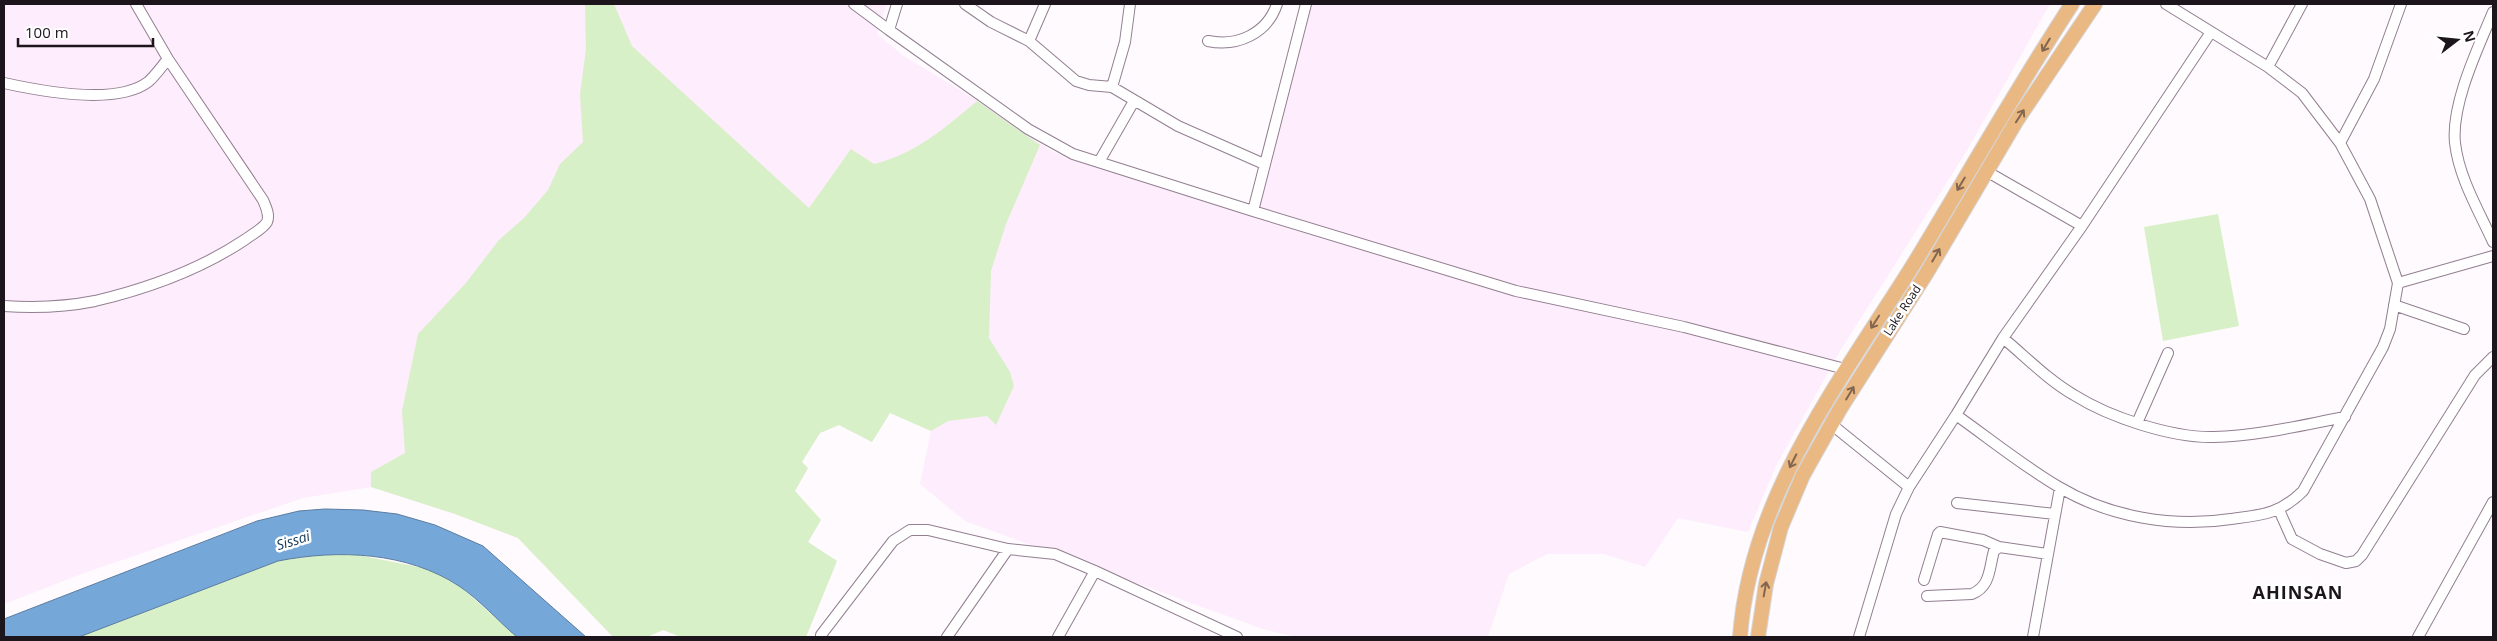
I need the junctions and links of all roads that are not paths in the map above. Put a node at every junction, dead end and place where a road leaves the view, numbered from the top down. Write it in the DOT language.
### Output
graph roads {
  1 [pos="136,4"];
  2 [pos="854,4"];
  3 [pos="897,4"];
  4 [pos="965,4"];
  5 [pos="1045,4"];
  6 [pos="1130,4"];
  7 [pos="1277,4"];
  8 [pos="1306,4"];
  9 [pos="2072,4"];
  10 [pos="2095,4"];
  11 [pos="2166,4"];
  12 [pos="2302,4"];
  13 [pos="2401,4"];
  14 [pos="2493,12"];
  15 [pos="889,30"];
  16 [pos="2211,32"];
  17 [pos="1208,40"];
  18 [pos="1029,41"];
  19 [pos="168,59"];
  20 [pos="2268,67"];
  21 [pos="4,83"];
  22 [pos="1112,88"];
  23 [pos="1134,101"];
  24 [pos="2340,143"];
  25 [pos="1099,162"];
  26 [pos="1264,164"];
  27 [pos="1986,171"];
  28 [pos="1253,211"];
  29 [pos="2082,226"];
  30 [pos="2493,242"];
  31 [pos="2493,256"];
  32 [pos="2398,283"];
  33 [pos="2394,305"];
  34 [pos="4,306"];
  35 [pos="2464,329"];
  36 [pos="2003,338"];
  37 [pos="2168,353"];
  38 [pos="2493,357"];
  39 [pos="1844,369"];
  40 [pos="1956,415"];
  41 [pos="2345,417"];
  42 [pos="2137,423"];
  43 [pos="1831,424"];
  44 [pos="1909,486"];
  45 [pos="2060,488"];
  46 [pos="2493,502"];
  47 [pos="1957,503"];
  48 [pos="2279,510"];
  49 [pos="2055,514"];
  50 [pos="1999,547"];
  51 [pos="1008,549"];
  52 [pos="2048,554"];
  53 [pos="1095,571"];
  54 [pos="1924,580"];
  55 [pos="1927,596"];
  56 [pos="821,635"];
  57 [pos="947,637"];
  58 [pos="1058,637"];
  59 [pos="1237,637"];
  60 [pos="1740,637"];
  61 [pos="1758,637"];
  62 [pos="1858,637"];
  63 [pos="2034,637"];
  64 [pos="2418,637"];
  1 -- 19 [label="street"];
  2 -- 15 [label="street"];
  3 -- 15 [label="street"];
  4 -- 18 [label="street"];
  5 -- 18 [label="street"];
  6 -- 22 [label="street"];
  7 -- 17 [label="street"];
  8 -- 26 [label="street"];
  9 -- 39 [label="main road, Lake Road, one-way"];
  27 -- 10 [label="main road, Lake Road, one-way"];
  11 -- 16 [label="street"];
  12 -- 20 [label="street"];
  13 -- 24 [label="street"];
  14 -- 30 [label="street"];
  15 -- 25 [label="street"];
  16 -- 20 [label="street"];
  16 -- 29 [label="street"];
  18 -- 22 [label="street"];
  19 -- 21 [label="street"];
  19 -- 34 [label="street"];
  20 -- 24 [label="street"];
  22 -- 23 [label="street"];
  23 -- 25 [label="street"];
  23 -- 26 [label="street"];
  24 -- 32 [label="street"];
  25 -- 28 [label="street"];
  26 -- 28 [label="street"];
  27 -- 29 [label="street"];
  43 -- 27 [label="main road, Lake Road, one-way"];
  28 -- 39 [label="street"];
  29 -- 36 [label="street"];
  31 -- 32 [label="street"];
  32 -- 33 [label="street"];
  33 -- 35 [label="street"];
  33 -- 41 [label="street"];
  36 -- 40 [label="street"];
  36 -- 42 [label="street"];
  37 -- 42 [label="street"];
  38 -- 48 [label="street"];
  39 -- 60 [label="main road, Lake Road, one-way"];
  40 -- 44 [label="street"];
  40 -- 45 [label="street"];
  41 -- 42 [label="street"];
  41 -- 48 [label="street"];
  43 -- 44 [label="street"];
  61 -- 43 [label="main road, Lake Road, one-way"];
  44 -- 62 [label="street"];
  45 -- 48 [label="street"];
  45 -- 49 [label="street"];
  46 -- 64 [label="street"];
  47 -- 49 [label="street"];
  49 -- 52 [label="street"];
  50 -- 52 [label="street"];
  50 -- 54 [label="street"];
  50 -- 55 [label="street"];
  51 -- 53 [label="street"];
  51 -- 56 [label="street"];
  51 -- 57 [label="street"];
  52 -- 63 [label="street"];
  53 -- 58 [label="street"];
  53 -- 59 [label="street"];
}
